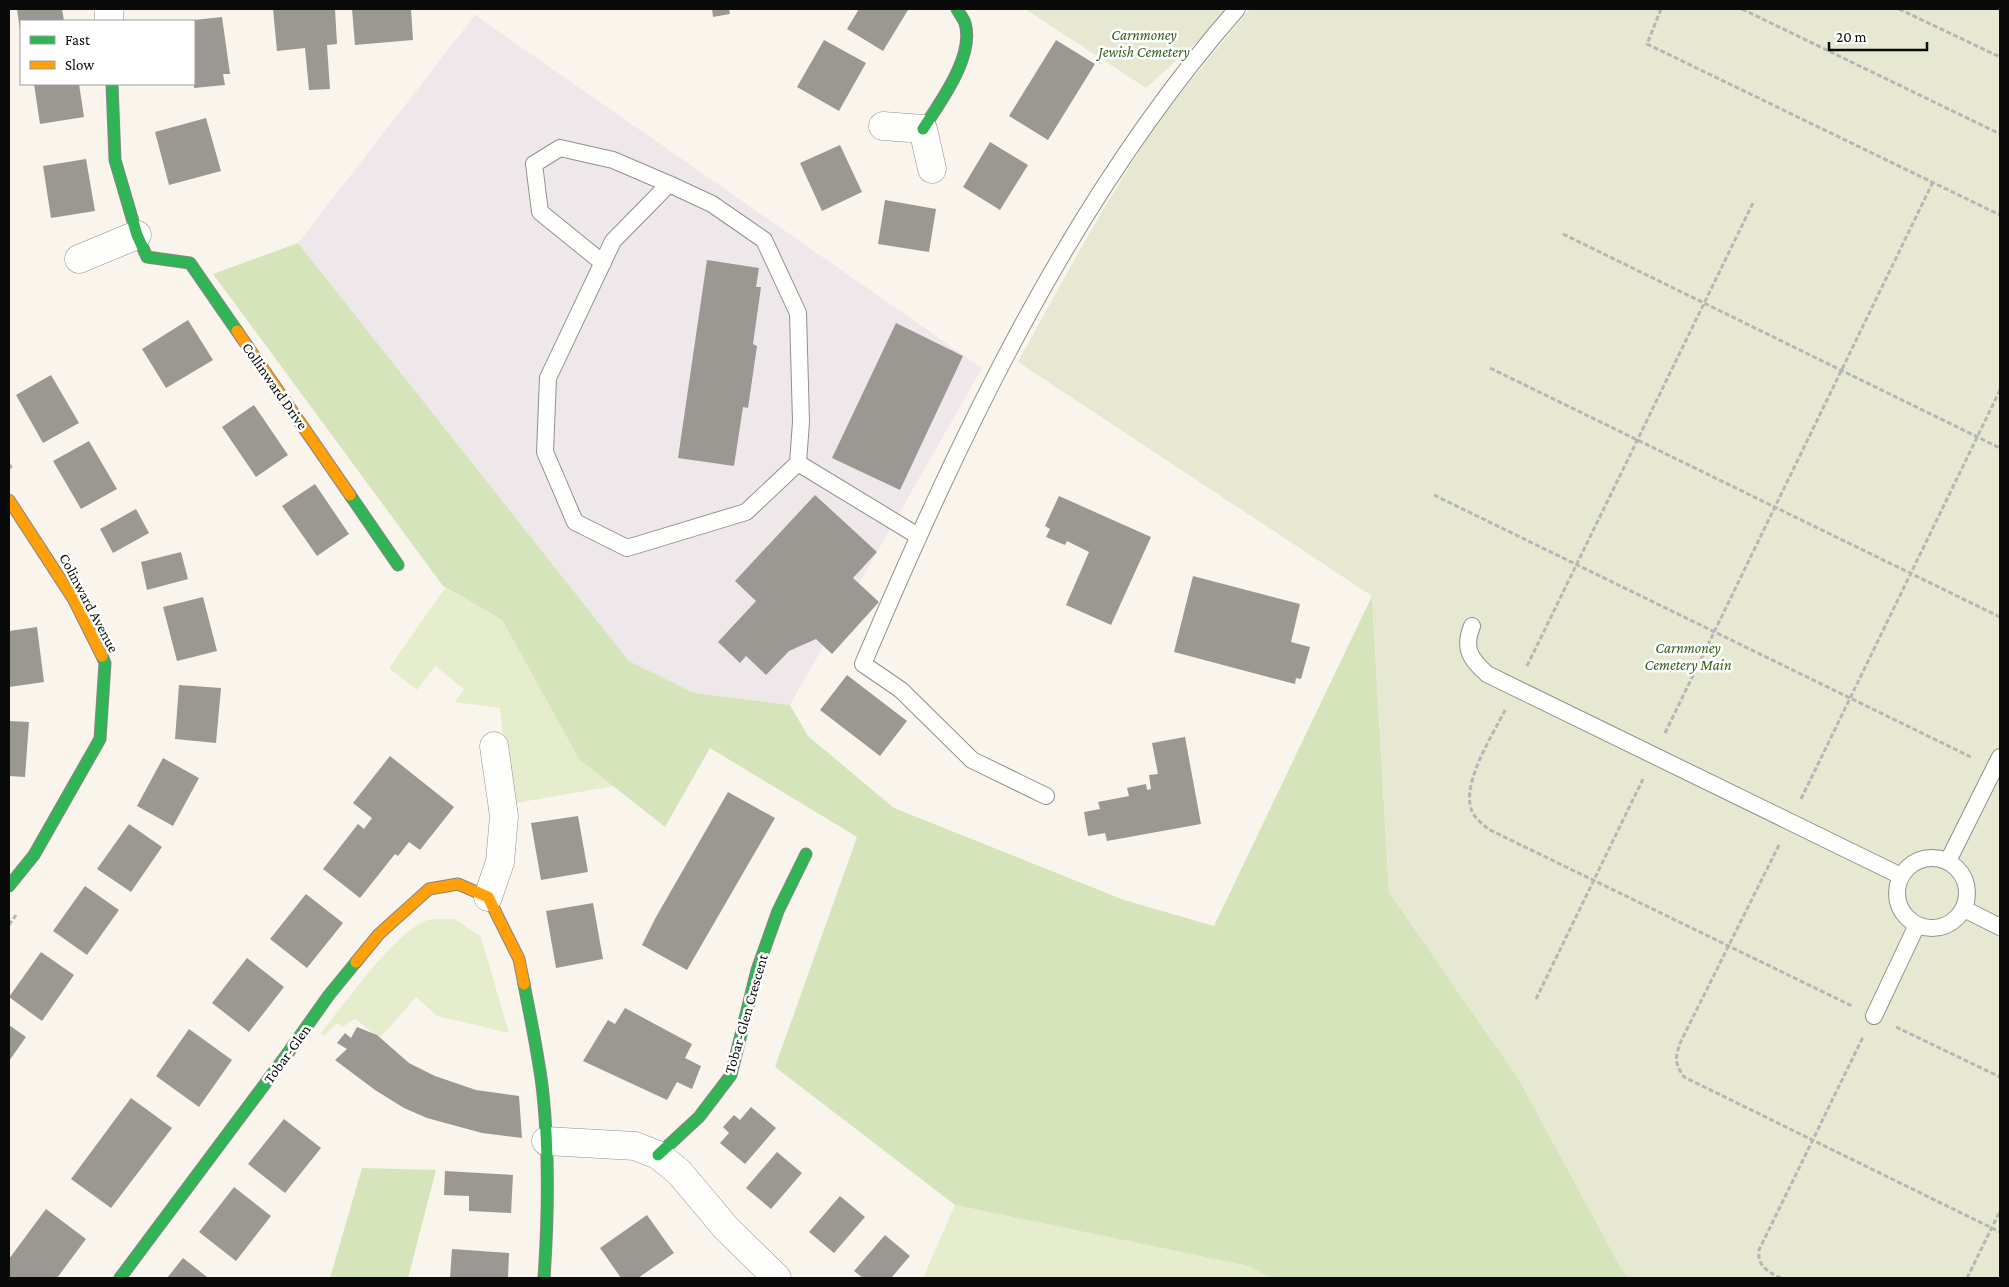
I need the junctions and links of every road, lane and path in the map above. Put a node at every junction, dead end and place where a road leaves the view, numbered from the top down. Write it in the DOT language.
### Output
graph roads {
  1 [pos="957,9"];
  2 [pos="1237,9"];
  3 [pos="1661,9"];
  4 [pos="1742,9"];
  5 [pos="1899,9"];
  6 [pos="2000,56"];
  7 [pos="112,85"];
  8 [pos="882,126"];
  9 [pos="923,129"];
  10 [pos="2000,134"];
  11 [pos="932,169"];
  12 [pos="1932,182"];
  13 [pos="669,184"];
  14 [pos="1754,202"];
  15 [pos="2000,214"];
  16 [pos="1563,234"];
  17 [pos="137,235"];
  18 [pos="78,259"];
  19 [pos="602,263"];
  20 [pos="1704,303"];
  21 [pos="1490,368"];
  22 [pos="1841,370"];
  23 [pos="2000,390"];
  24 [pos="1978,437"];
  25 [pos="1637,440"];
  26 [pos="2000,448"];
  27 [pos="798,463"];
  28 [pos="1434,495"];
  29 [pos="9,500"];
  30 [pos="1775,506"];
  31 [pos="918,536"];
  32 [pos="1576,564"];
  33 [pos="398,565"];
  34 [pos="1911,573"];
  35 [pos="2000,617"];
  36 [pos="1472,626"];
  37 [pos="1714,632"];
  38 [pos="1516,688"];
  39 [pos="1850,698"];
  40 [pos="494,746"];
  41 [pos="1654,756"];
  42 [pos="1998,763"];
  43 [pos="1046,796"];
  44 [pos="1790,822"];
  45 [pos="806,854"];
  46 [pos="1948,861"];
  47 [pos="1901,876"];
  48 [pos="1594,880"];
  49 [pos="9,886"];
  50 [pos="488,897"];
  51 [pos="1964,909"];
  52 [pos="1917,926"];
  53 [pos="2000,928"];
  54 [pos="1729,946"];
  55 [pos="1536,999"];
  56 [pos="1874,1016"];
  57 [pos="2000,1077"];
  58 [pos="1813,1140"];
  59 [pos="546,1141"];
  60 [pos="658,1155"];
  61 [pos="2000,1211"];
  62 [pos="1992,1228"];
  63 [pos="2000,1232"];
  64 [pos="120,1278"];
  65 [pos="544,1278"];
  66 [pos="777,1278"];
  67 [pos="1781,1278"];
  68 [pos="1967,1278"];
  1 -- 9 [label="street"];
  2 -- 31 [label="lane"];
  3 -- 12 [label="path"];
  4 -- 10 [label="path"];
  5 -- 6 [label="path"];
  7 -- 17 [label="street, Collinward Drive"];
  8 -- 9 [label="street"];
  9 -- 11 [label="street"];
  12 -- 15 [label="path"];
  12 -- 22 [label="path"];
  13 -- 19 [label="lane"];
  13 -- 19 [label="lane"];
  13 -- 27 [label="lane"];
  14 -- 20 [label="path"];
  16 -- 20 [label="path"];
  17 -- 18 [label="street"];
  17 -- 33 [label="street, Collinward Drive"];
  19 -- 27 [label="lane"];
  20 -- 22 [label="path"];
  20 -- 25 [label="path"];
  21 -- 25 [label="path"];
  22 -- 24 [label="path"];
  22 -- 30 [label="path"];
  23 -- 24 [label="path"];
  24 -- 26 [label="path"];
  24 -- 34 [label="path"];
  25 -- 30 [label="path"];
  25 -- 32 [label="path"];
  27 -- 31 [label="lane"];
  28 -- 32 [label="path"];
  29 -- 49 [label="street, Colinward Avenue"];
  30 -- 34 [label="path"];
  30 -- 37 [label="path"];
  31 -- 43 [label="lane"];
  32 -- 37 [label="path"];
  32 -- 38 [label="path"];
  34 -- 35 [label="path"];
  34 -- 39 [label="path"];
  36 -- 38 [label="lane"];
  37 -- 39 [label="path"];
  37 -- 41 [label="path"];
  38 -- 41 [label="lane"];
  38 -- 48 [label="path"];
  39 -- 42 [label="path"];
  39 -- 44 [label="path"];
  40 -- 50 [label="street"];
  41 -- 44 [label="lane"];
  41 -- 48 [label="path"];
  42 -- 46 [label="lane"];
  44 -- 47 [label="lane"];
  44 -- 54 [label="path"];
  45 -- 60 [label="street, Tobar-Glen Crescent"];
  46 -- 47 [label="lane"];
  46 -- 51 [label="lane"];
  47 -- 52 [label="lane"];
  48 -- 54 [label="path"];
  48 -- 55 [label="path"];
  50 -- 59 [label="street"];
  50 -- 64 [label="street, Tobar-Glen"];
  51 -- 52 [label="lane"];
  51 -- 53 [label="lane"];
  52 -- 56 [label="lane"];
  54 -- 56 [label="path"];
  54 -- 58 [label="path"];
  56 -- 57 [label="path"];
  56 -- 58 [label="path"];
  58 -- 62 [label="path"];
  58 -- 67 [label="path"];
  59 -- 60 [label="street"];
  59 -- 65 [label="street"];
  60 -- 66 [label="street"];
  61 -- 62 [label="path"];
  62 -- 63 [label="path"];
  62 -- 68 [label="path"];
}
